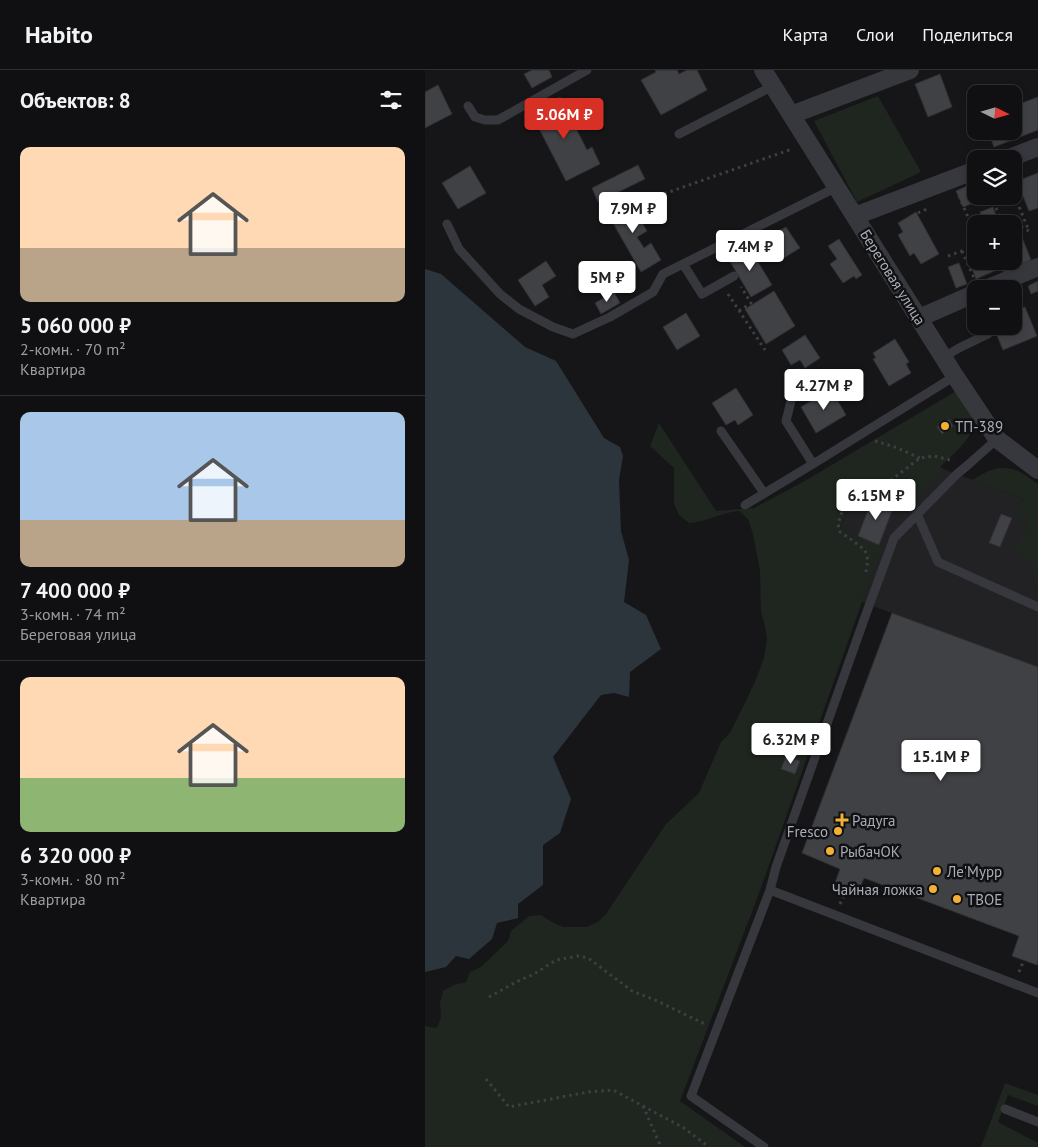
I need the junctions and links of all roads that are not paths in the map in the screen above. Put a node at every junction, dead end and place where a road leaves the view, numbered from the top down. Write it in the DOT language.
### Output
graph roads {
  1 [pos="587,70"];
  2 [pos="763,70"];
  3 [pos="910,70"];
  4 [pos="773,86"];
  5 [pos="468,106"];
  6 [pos="791,115"];
  7 [pos="679,134"];
  8 [pos="1038,147"];
  9 [pos="1022,153"];
  10 [pos="967,173"];
  11 [pos="837,188"];
  12 [pos="855,216"];
  13 [pos="447,224"];
  14 [pos="683,264"];
  15 [pos="1038,267"];
  16 [pos="733,276"];
  17 [pos="1001,280"];
  18 [pos="967,294"];
  19 [pos="919,318"];
  20 [pos="986,335"];
  21 [pos="944,357"];
  22 [pos="798,373"];
  23 [pos="955,376"];
  24 [pos="721,431"];
  25 [pos="997,439"];
  26 [pos="813,464"];
  27 [pos="1038,470"];
  28 [pos="764,493"];
  29 [pos="745,505"];
  30 [pos="917,514"];
  31 [pos="1038,607"];
  32 [pos="770,890"];
  33 [pos="1038,993"];
  34 [pos="1005,1109"];
  35 [pos="1038,1122"];
  36 [pos="764,1147"];
  1 -- 5 [label="lane"];
  2 -- 4 [label="street, Береговая улица"];
  3 -- 6 [label="street"];
  4 -- 6 [label="street, Береговая улица"];
  4 -- 7 [label="lane"];
  6 -- 11 [label="street, Береговая улица"];
  8 -- 9 [label="street"];
  10 -- 12 [label="street"];
  11 -- 12 [label="street, Береговая улица"];
  11 -- 14 [label="lane"];
  12 -- 19 [label="street, Береговая улица"];
  13 -- 14 [label="lane"];
  14 -- 16 [label="lane"];
  15 -- 17 [label="street"];
  18 -- 19 [label="street"];
  19 -- 21 [label="street, Береговая улица"];
  20 -- 21 [label="lane"];
  21 -- 23 [label="street, Береговая улица"];
  22 -- 26 [label="lane"];
  23 -- 25 [label="street, Береговая улица"];
  23 -- 26 [label="lane"];
  24 -- 28 [label="lane"];
  25 -- 27 [label="street, Береговая улица"];
  25 -- 30 [label="lane"];
  26 -- 28 [label="lane"];
  28 -- 29 [label="lane"];
  30 -- 31 [label="lane"];
  30 -- 32 [label="lane"];
  32 -- 33 [label="lane"];
  32 -- 36 [label="lane"];
  34 -- 35 [label="lane"];
}
